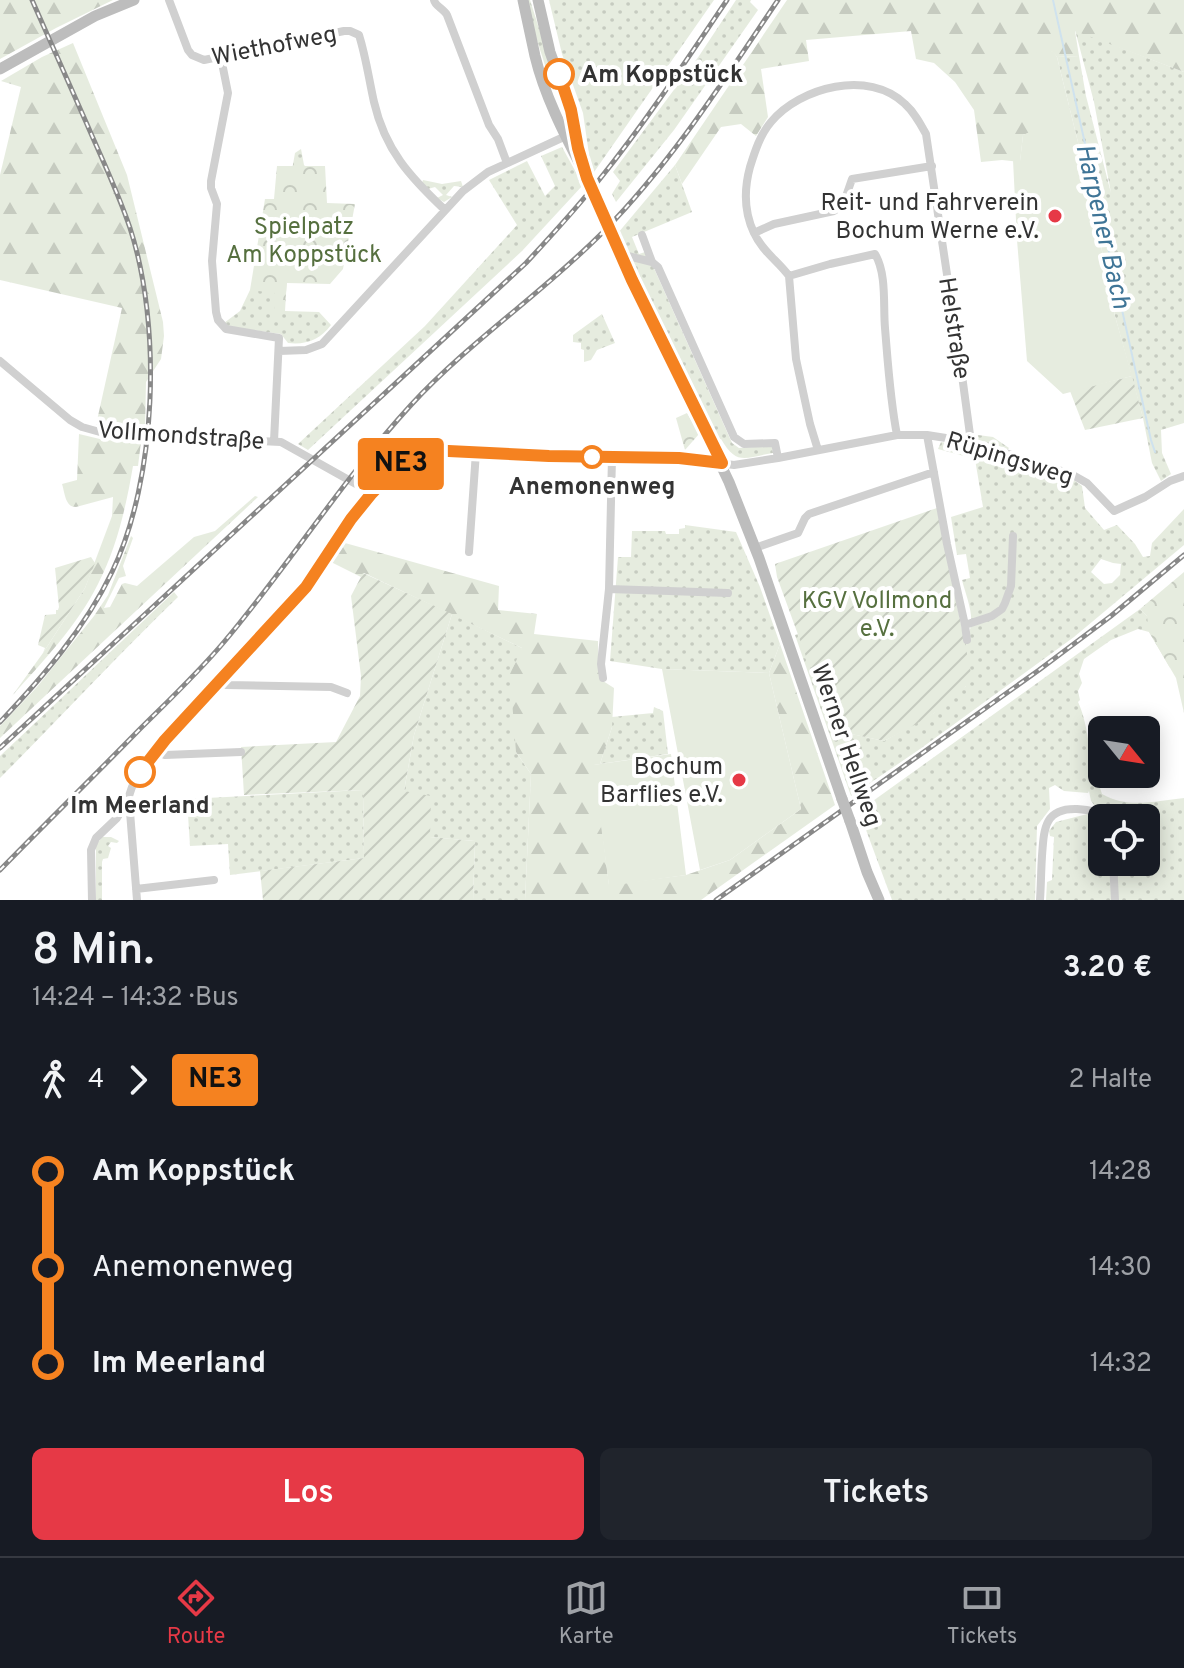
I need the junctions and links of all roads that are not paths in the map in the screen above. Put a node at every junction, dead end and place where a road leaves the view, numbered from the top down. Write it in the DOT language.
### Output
graph roads {
  1 [pos="134,0"];
  2 [pos="169,0"];
  3 [pos="434,0"];
  4 [pos="523,0"];
  5 [pos="538,0"];
  6 [pos="221,58"];
  7 [pos="0,69"];
  8 [pos="571,134"];
  9 [pos="507,163"];
  10 [pos="932,166"];
  11 [pos="445,210"];
  12 [pos="754,233"];
  13 [pos="642,235"];
  14 [pos="612,237"];
  15 [pos="620,254"];
  16 [pos="652,262"];
  17 [pos="789,276"];
  18 [pos="279,347"];
  19 [pos="0,361"];
  20 [pos="897,435"];
  21 [pos="927,435"];
  22 [pos="274,441"];
  23 [pos="971,442"];
  24 [pos="818,450"];
  25 [pos="476,452"];
  26 [pos="612,457"];
  27 [pos="778,458"];
  28 [pos="722,463"];
  29 [pos="934,472"];
  30 [pos="1184,476"];
  31 [pos="372,493"];
  32 [pos="1013,536"];
  33 [pos="755,548"];
  34 [pos="469,552"];
  35 [pos="609,589"];
  36 [pos="728,593"];
  37 [pos="965,625"];
  38 [pos="967,640"];
  39 [pos="603,678"];
  40 [pos="221,681"];
  41 [pos="347,693"];
  42 [pos="156,751"];
  43 [pos="241,752"];
  44 [pos="127,802"];
  45 [pos="1088,810"];
  46 [pos="1114,876"];
  47 [pos="214,880"];
  48 [pos="136,889"];
  49 [pos="92,900"];
  50 [pos="137,900"];
  51 [pos="879,900"];
  52 [pos="1040,900"];
  53 [pos="1115,900"];
  1 -- 7 [label="main road"];
  2 -- 6 [label="street, Wiethofweg"];
  3 -- 9 [label="street"];
  4 -- 8 [label="main road"];
  5 -- 8 [label="main road"];
  6 -- 11 [label="street, Wiethofweg"];
  6 -- 18 [label="street"];
  8 -- 9 [label="street"];
  9 -- 11 [label="street"];
  10 -- 12 [label="street"];
  10 -- 12 [label="street, Helstraße"];
  10 -- 23 [label="street, Helstraße"];
  11 -- 18 [label="street"];
  12 -- 17 [label="street, Helstraße"];
  13 -- 16 [label="street"];
  14 -- 15 [label="main road, Werner Hellweg"];
  15 -- 16 [label="street"];
  15 -- 28 [label="main road, Werner Hellweg"];
  16 -- 27 [label="street"];
  17 -- 20 [label="street"];
  17 -- 24 [label="street"];
  18 -- 22 [label="street"];
  19 -- 22 [label="street, Vollmondstraße"];
  20 -- 21 [label="street, Rüpingsweg"];
  20 -- 24 [label="street, Rüpingsweg"];
  21 -- 23 [label="street, Rüpingsweg"];
  21 -- 29 [label="street"];
  22 -- 31 [label="street, Vollmondstraße"];
  23 -- 30 [label="street, Rüpingsweg"];
  24 -- 27 [label="street, Rüpingsweg"];
  25 -- 26 [label="street, Rüpingsweg"];
  25 -- 31 [label="street, Rüpingsweg"];
  25 -- 34 [label="street"];
  26 -- 28 [label="street, Rüpingsweg"];
  26 -- 35 [label="street"];
  27 -- 28 [label="street, Rüpingsweg"];
  28 -- 33 [label="main road, Werner Hellweg"];
  29 -- 33 [label="street"];
  29 -- 37 [label="street"];
  31 -- 40 [label="street, Rüpingsweg"];
  32 -- 37 [label="street"];
  33 -- 51 [label="main road, Werner Hellweg, bridge"];
  35 -- 36 [label="street"];
  35 -- 39 [label="street"];
  37 -- 38 [label="street"];
  40 -- 41 [label="street"];
  40 -- 42 [label="street, Rüpingsweg"];
  42 -- 43 [label="street"];
  42 -- 44 [label="street, Rüpingsweg"];
  44 -- 48 [label="street"];
  44 -- 49 [label="street, Rüpingsweg"];
  45 -- 52 [label="street"];
  46 -- 53 [label="street"];
  47 -- 48 [label="street"];
  48 -- 50 [label="street"];
}
